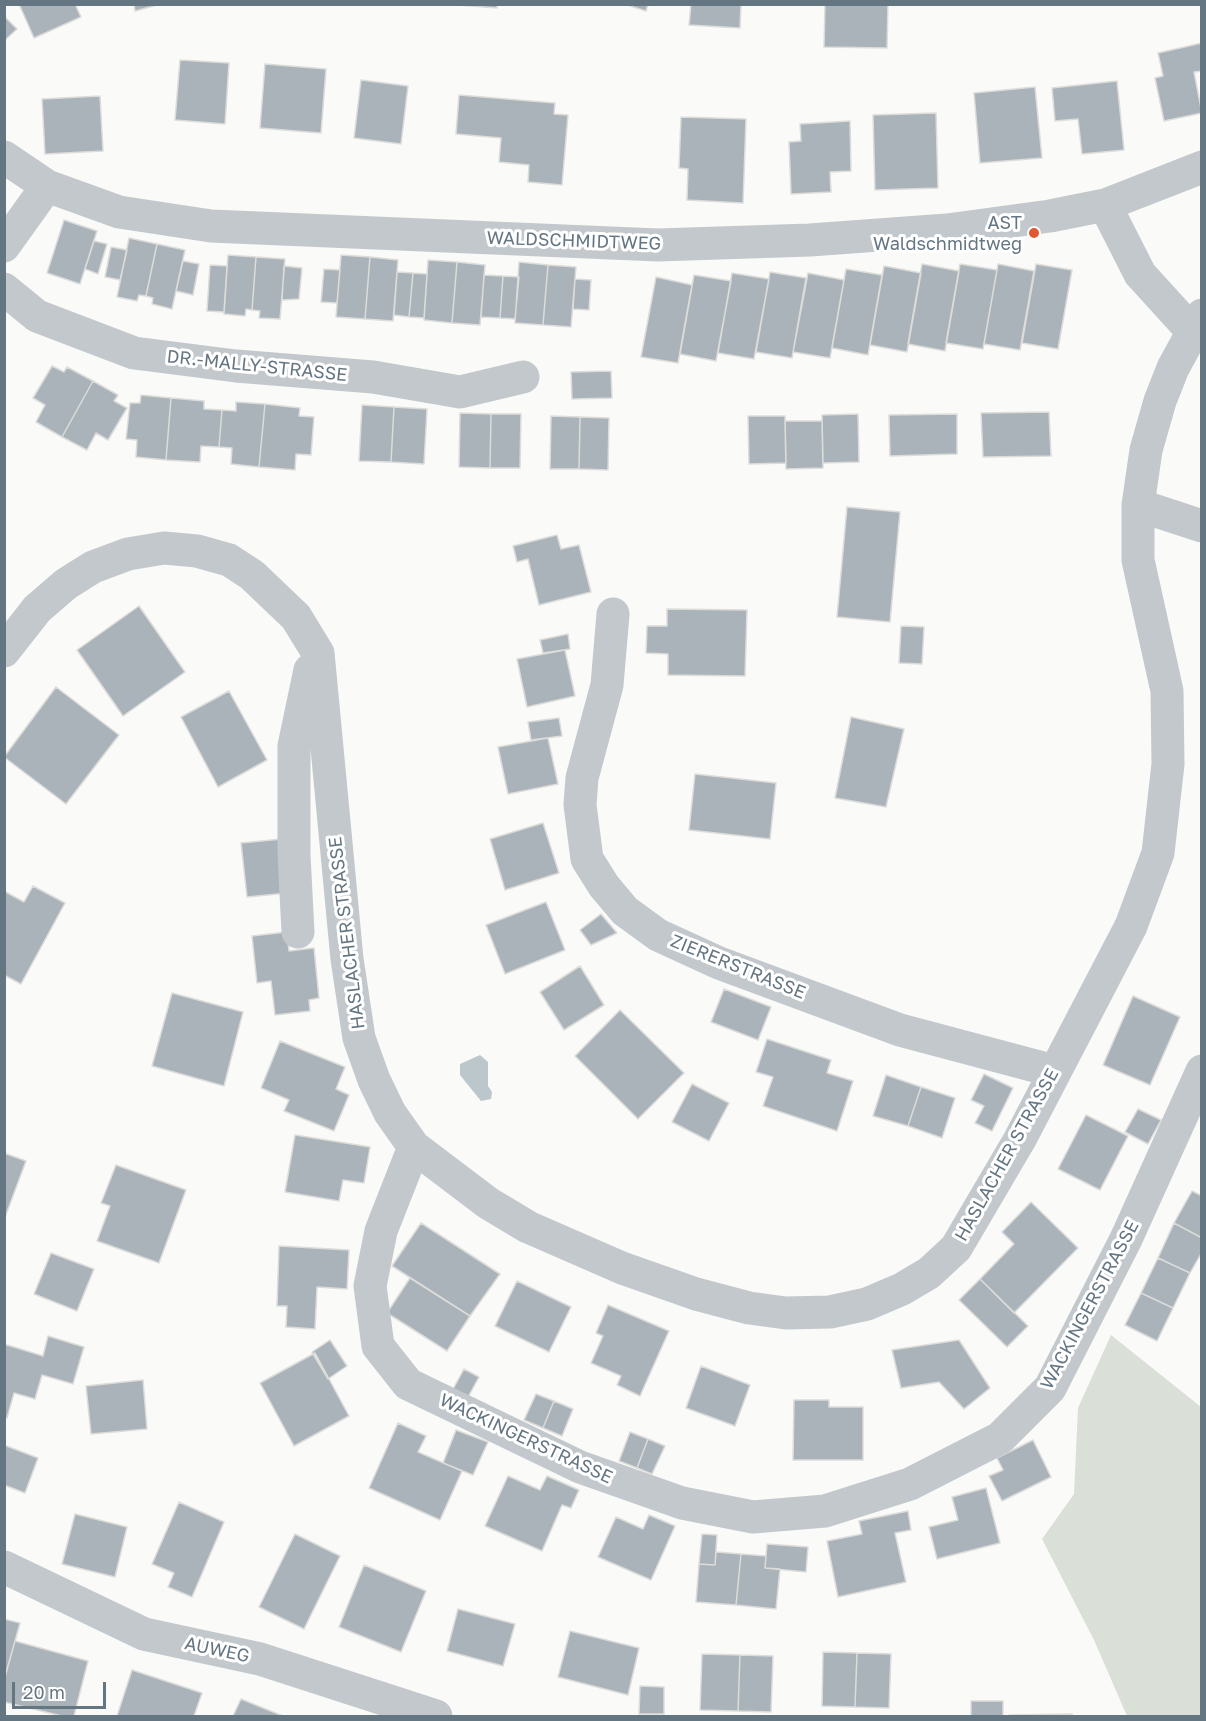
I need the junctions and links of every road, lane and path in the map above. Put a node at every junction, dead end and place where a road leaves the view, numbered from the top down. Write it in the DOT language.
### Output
graph roads {
  1 [pos="4,157"];
  2 [pos="1202,167"];
  3 [pos="47,186"];
  4 [pos="1105,205"];
  5 [pos="4,246"];
  6 [pos="4,289"];
  7 [pos="1196,323"];
  8 [pos="523,377"];
  9 [pos="1137,505"];
  10 [pos="1202,526"];
  11 [pos="613,614"];
  12 [pos="315,648"];
  13 [pos="4,651"];
  14 [pos="298,933"];
  15 [pos="1054,1071"];
  16 [pos="1202,1071"];
  17 [pos="414,1147"];
  18 [pos="4,1567"];
  19 [pos="436,1716"];
  1 -- 3 [label="street, WALDSCHMIDTWEG"];
  2 -- 4 [label="street, WALDSCHMIDTWEG"];
  3 -- 4 [label="street, WALDSCHMIDTWEG"];
  3 -- 5 [label="street"];
  4 -- 7 [label="street"];
  6 -- 8 [label="street, DR.-MALLY-STRASSE"];
  7 -- 9 [label="street, HASLACHER STRASSE"];
  9 -- 10 [label="street"];
  9 -- 15 [label="street, HASLACHER STRASSE"];
  11 -- 15 [label="street, ZIERERSTRASSE"];
  12 -- 13 [label="street, HASLACHER STRASSE"];
  12 -- 14 [label="street"];
  12 -- 17 [label="street, HASLACHER STRASSE"];
  15 -- 17 [label="street, HASLACHER STRASSE"];
  16 -- 17 [label="street, WACKINGERSTRASSE"];
  18 -- 19 [label="street, AUWEG"];
}
